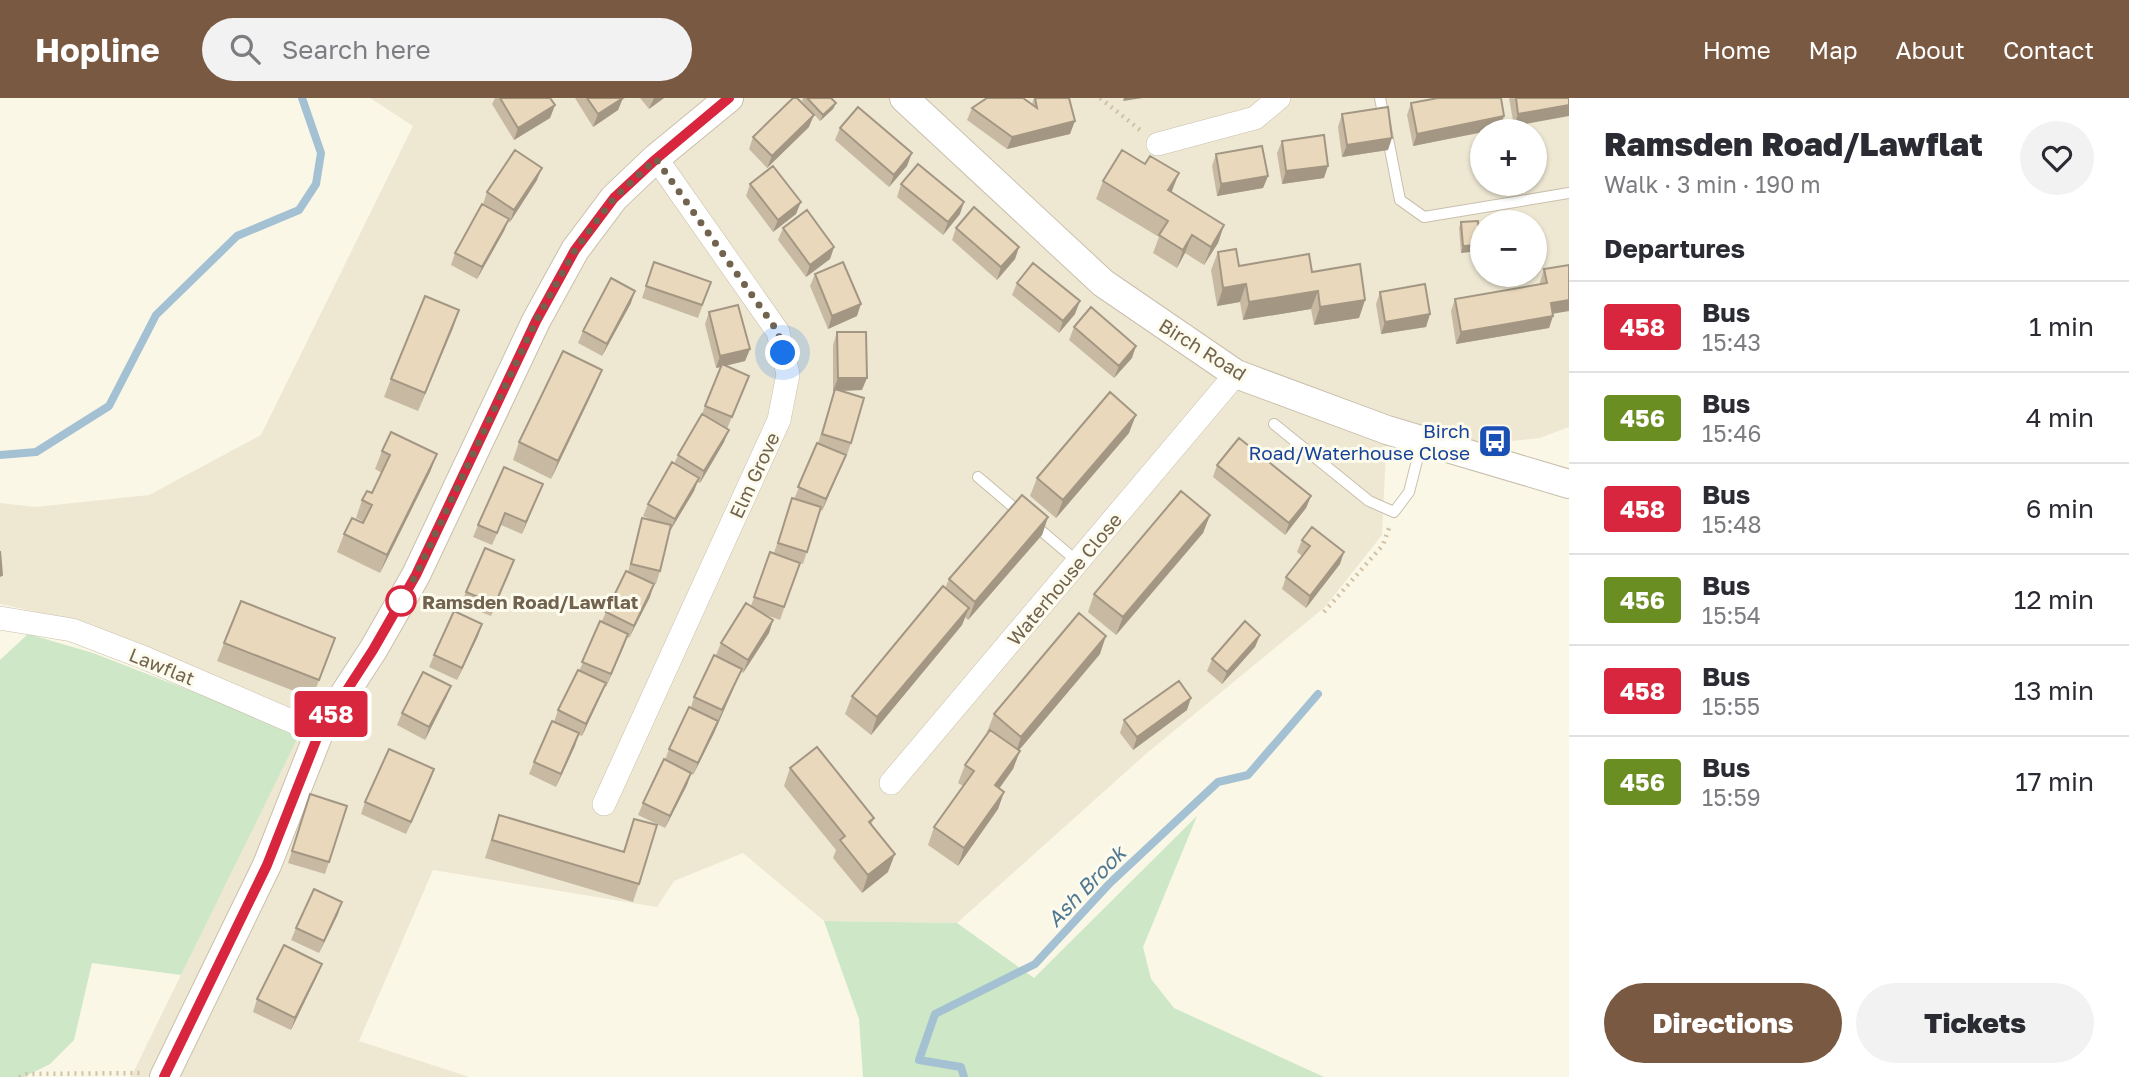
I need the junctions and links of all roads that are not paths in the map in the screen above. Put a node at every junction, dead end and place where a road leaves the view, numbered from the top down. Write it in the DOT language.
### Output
graph roads {
  1 [pos="729,98"];
  2 [pos="904,98"];
  3 [pos="1279,98"];
  4 [pos="1380,98"];
  5 [pos="1158,144"];
  6 [pos="656,159"];
  7 [pos="1569,193"];
  8 [pos="1236,374"];
  9 [pos="1274,424"];
  10 [pos="1422,441"];
  11 [pos="978,477"];
  12 [pos="1569,484"];
  13 [pos="1078,562"];
  14 [pos="0,618"];
  15 [pos="323,727"];
  16 [pos="891,783"];
  17 [pos="604,804"];
  18 [pos="165,1075"];
  1 -- 6 [label="street"];
  2 -- 8 [label="street, Birch Road"];
  3 -- 5 [label="street"];
  4 -- 7 [label="lane"];
  6 -- 15 [label="street"];
  6 -- 17 [label="street, Elm Grove"];
  8 -- 10 [label="street, Birch Road"];
  8 -- 13 [label="street, Waterhouse Close"];
  9 -- 10 [label="lane"];
  10 -- 12 [label="street, Birch Road"];
  11 -- 13 [label="lane"];
  13 -- 16 [label="street, Waterhouse Close"];
  14 -- 15 [label="street, Lawflat"];
  15 -- 18 [label="street"];
}
